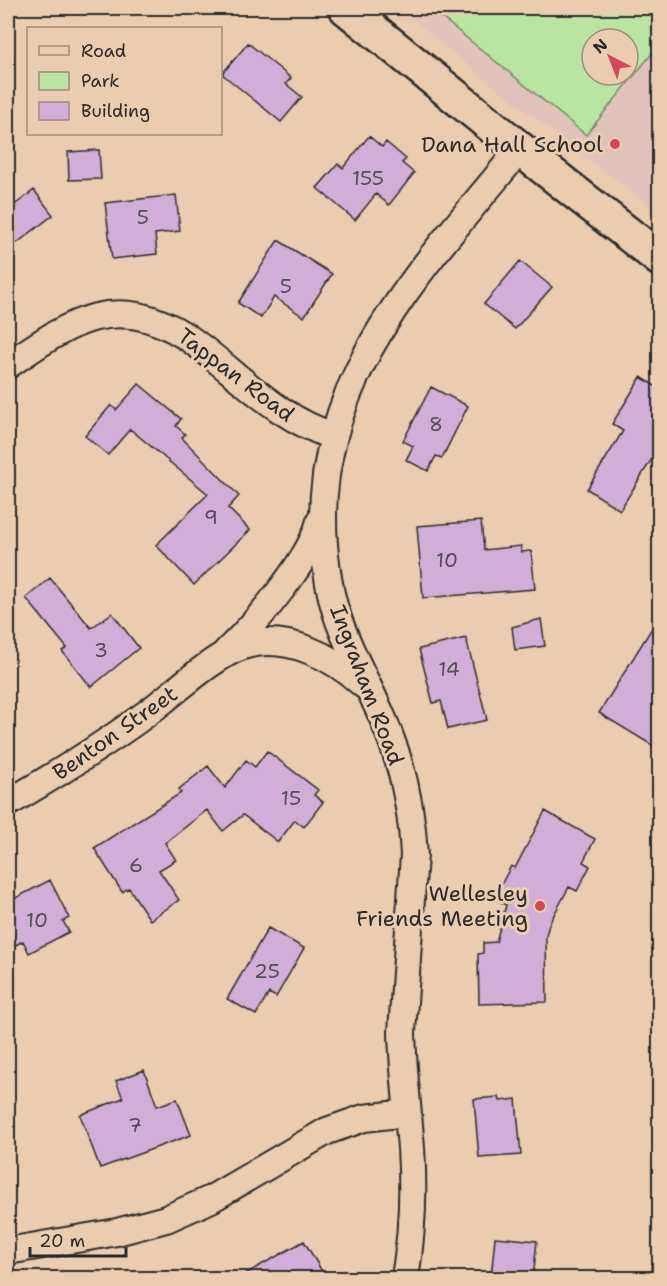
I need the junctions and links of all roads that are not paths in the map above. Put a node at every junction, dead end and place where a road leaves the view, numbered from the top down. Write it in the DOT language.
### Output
graph roads {
  1 [pos="346,8"];
  2 [pos="520,149"];
  3 [pos="660,259"];
  4 [pos="8,364"];
  5 [pos="334,436"];
  6 [pos="323,502"];
  7 [pos="219,658"];
  8 [pos="370,692"];
  9 [pos="8,803"];
  10 [pos="407,1113"];
  11 [pos="8,1251"];
  12 [pos="405,1278"];
  1 -- 2 [label="street"];
  2 -- 3 [label="street"];
  2 -- 5 [label="street, Ingraham Road"];
  4 -- 5 [label="street, Tappan Road"];
  5 -- 6 [label="street, Ingraham Road"];
  6 -- 7 [label="street, Benton Street"];
  6 -- 8 [label="street, Ingraham Road"];
  7 -- 8 [label="street, Benton Street"];
  7 -- 9 [label="street, Benton Street"];
  8 -- 10 [label="street, Ingraham Road"];
  10 -- 11 [label="street"];
  10 -- 12 [label="street, Ingraham Road"];
}
